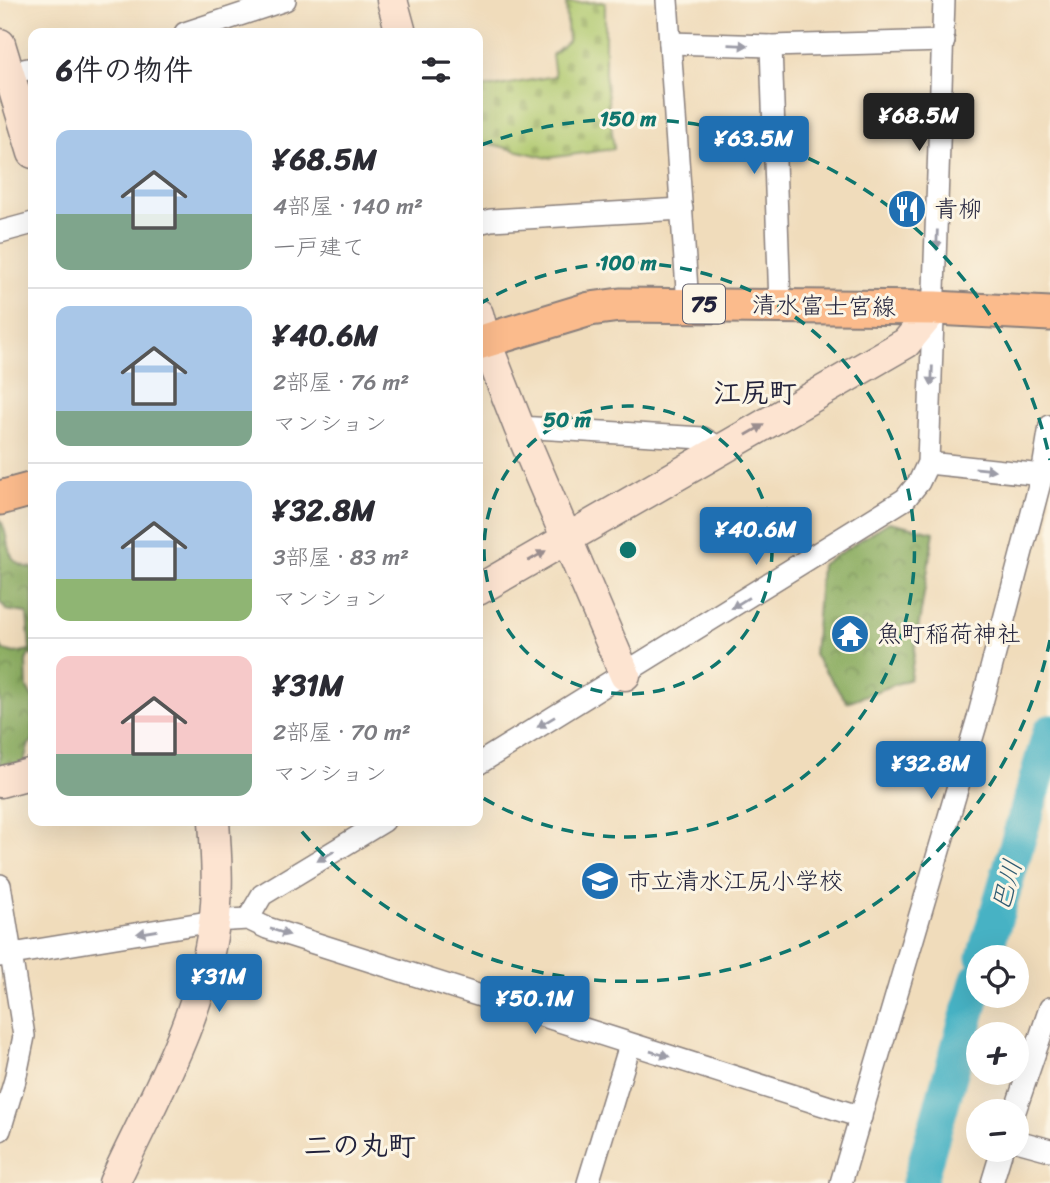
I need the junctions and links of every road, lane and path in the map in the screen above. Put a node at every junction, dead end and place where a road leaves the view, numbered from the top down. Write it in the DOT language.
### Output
graph roads {
  1 [pos="285,0"];
  2 [pos="392,0"];
  3 [pos="667,0"];
  4 [pos="944,0"];
  5 [pos="200,28"];
  6 [pos="400,28"];
  7 [pos="944,41"];
  8 [pos="670,43"];
  9 [pos="771,46"];
  10 [pos="10,65"];
  11 [pos="28,134"];
  12 [pos="682,209"];
  13 [pos="483,223"];
  14 [pos="28,224"];
  15 [pos="0,232"];
  16 [pos="688,304"];
  17 [pos="780,305"];
  18 [pos="935,308"];
  19 [pos="1050,314"];
  20 [pos="483,331"];
  21 [pos="483,339"];
  22 [pos="1050,426"];
  23 [pos="519,427"];
  24 [pos="721,449"];
  25 [pos="929,463"];
  26 [pos="1042,475"];
  27 [pos="28,490"];
  28 [pos="0,498"];
  29 [pos="566,540"];
  30 [pos="483,587"];
  31 [pos="625,675"];
  32 [pos="483,761"];
  33 [pos="28,774"];
  34 [pos="0,782"];
  35 [pos="214,826"];
  36 [pos="376,826"];
  37 [pos="0,885"];
  38 [pos="248,919"];
  39 [pos="214,921"];
  40 [pos="5,956"];
  41 [pos="1050,1008"];
  42 [pos="630,1045"];
  43 [pos="1018,1099"];
  44 [pos="861,1117"];
  45 [pos="0,1129"];
  46 [pos="1029,1144"];
  47 [pos="1050,1150"];
  48 [pos="998,1162"];
  49 [pos="114,1183"];
  50 [pos="589,1183"];
  51 [pos="841,1183"];
  52 [pos="992,1183"];
  1 -- 5 [label="street"];
  2 -- 6 [label="street"];
  3 -- 8 [label="street"];
  4 -- 7 [label="street"];
  7 -- 9 [label="street"];
  7 -- 18 [label="street, one-way"];
  8 -- 9 [label="street, one-way"];
  8 -- 12 [label="street"];
  9 -- 17 [label="street"];
  10 -- 11 [label="street"];
  12 -- 13 [label="street"];
  12 -- 16 [label="street"];
  14 -- 15 [label="street"];
  16 -- 17 [label="main road, 清水富士宮線 / 75"];
  16 -- 20 [label="main road, 清水富士宮線 / 75"];
  17 -- 18 [label="main road, 清水富士宮線 / 75"];
  18 -- 19 [label="main road, 清水富士宮線 / 75"];
  24 -- 18 [label="street, one-way"];
  18 -- 25 [label="street, one-way"];
  21 -- 23 [label="street"];
  22 -- 26 [label="street"];
  23 -- 24 [label="street"];
  23 -- 29 [label="street"];
  24 -- 29 [label="street"];
  25 -- 26 [label="street, one-way"];
  25 -- 31 [label="street, one-way"];
  26 -- 44 [label="street"];
  27 -- 28 [label="main road"];
  30 -- 29 [label="street, one-way"];
  29 -- 31 [label="street"];
  31 -- 32 [label="street, one-way"];
  33 -- 34 [label="street"];
  35 -- 39 [label="street"];
  36 -- 38 [label="street, one-way"];
  37 -- 40 [label="street"];
  38 -- 39 [label="street"];
  38 -- 42 [label="street, one-way"];
  39 -- 40 [label="street, one-way"];
  39 -- 49 [label="street"];
  40 -- 45 [label="street"];
  41 -- 43 [label="street"];
  42 -- 44 [label="street, one-way"];
  42 -- 50 [label="street"];
  44 -- 51 [label="street"];
  46 -- 47 [label="street"];
  48 -- 52 [label="street"];
}
